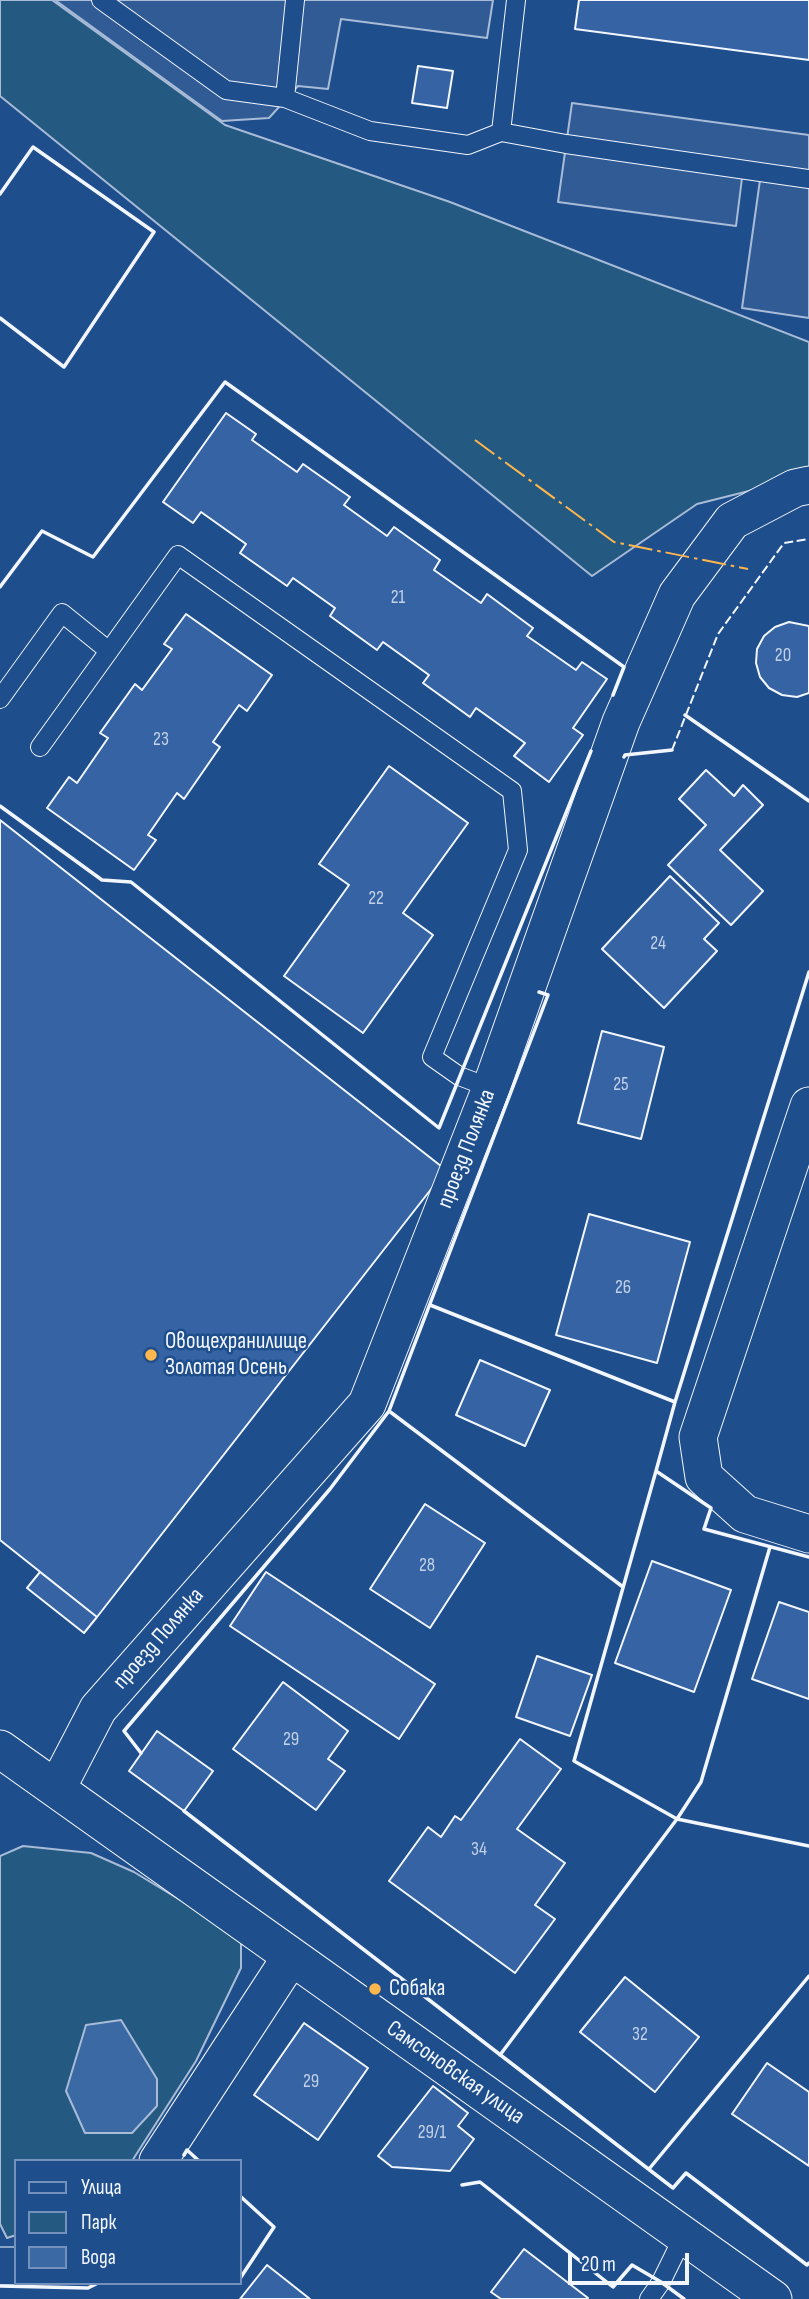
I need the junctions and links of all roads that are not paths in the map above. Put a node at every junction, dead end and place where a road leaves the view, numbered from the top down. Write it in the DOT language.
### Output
graph roads {
  1 [pos="100,0"];
  2 [pos="295,0"];
  3 [pos="516,0"];
  4 [pos="285,98"];
  5 [pos="501,132"];
  6 [pos="809,180"];
  7 [pos="809,485"];
  8 [pos="109,651"];
  9 [pos="0,699"];
  10 [pos="40,747"];
  11 [pos="491,1088"];
  12 [pos="809,1106"];
  13 [pos="809,1534"];
  14 [pos="0,1749"];
  15 [pos="57,1788"];
  16 [pos="291,1957"];
  17 [pos="159,2159"];
  18 [pos="684,2235"];
  19 [pos="649,2299"];
  20 [pos="773,2299"];
  1 -- 4 [label="lane"];
  2 -- 4 [label="lane"];
  3 -- 5 [label="lane"];
  4 -- 5 [label="lane"];
  5 -- 6 [label="lane"];
  7 -- 11 [label="street, проезд Полянка"];
  8 -- 9 [label="lane"];
  8 -- 10 [label="lane"];
  8 -- 11 [label="lane"];
  11 -- 15 [label="street, проезд Полянка"];
  12 -- 13 [label="street"];
  14 -- 15 [label="street, Самсоновская улица"];
  15 -- 16 [label="street, Самсоновская улица"];
  16 -- 17 [label="street"];
  16 -- 18 [label="street, Самсоновская улица"];
  18 -- 19 [label="lane"];
  18 -- 20 [label="street, Самсоновская улица"];
}
